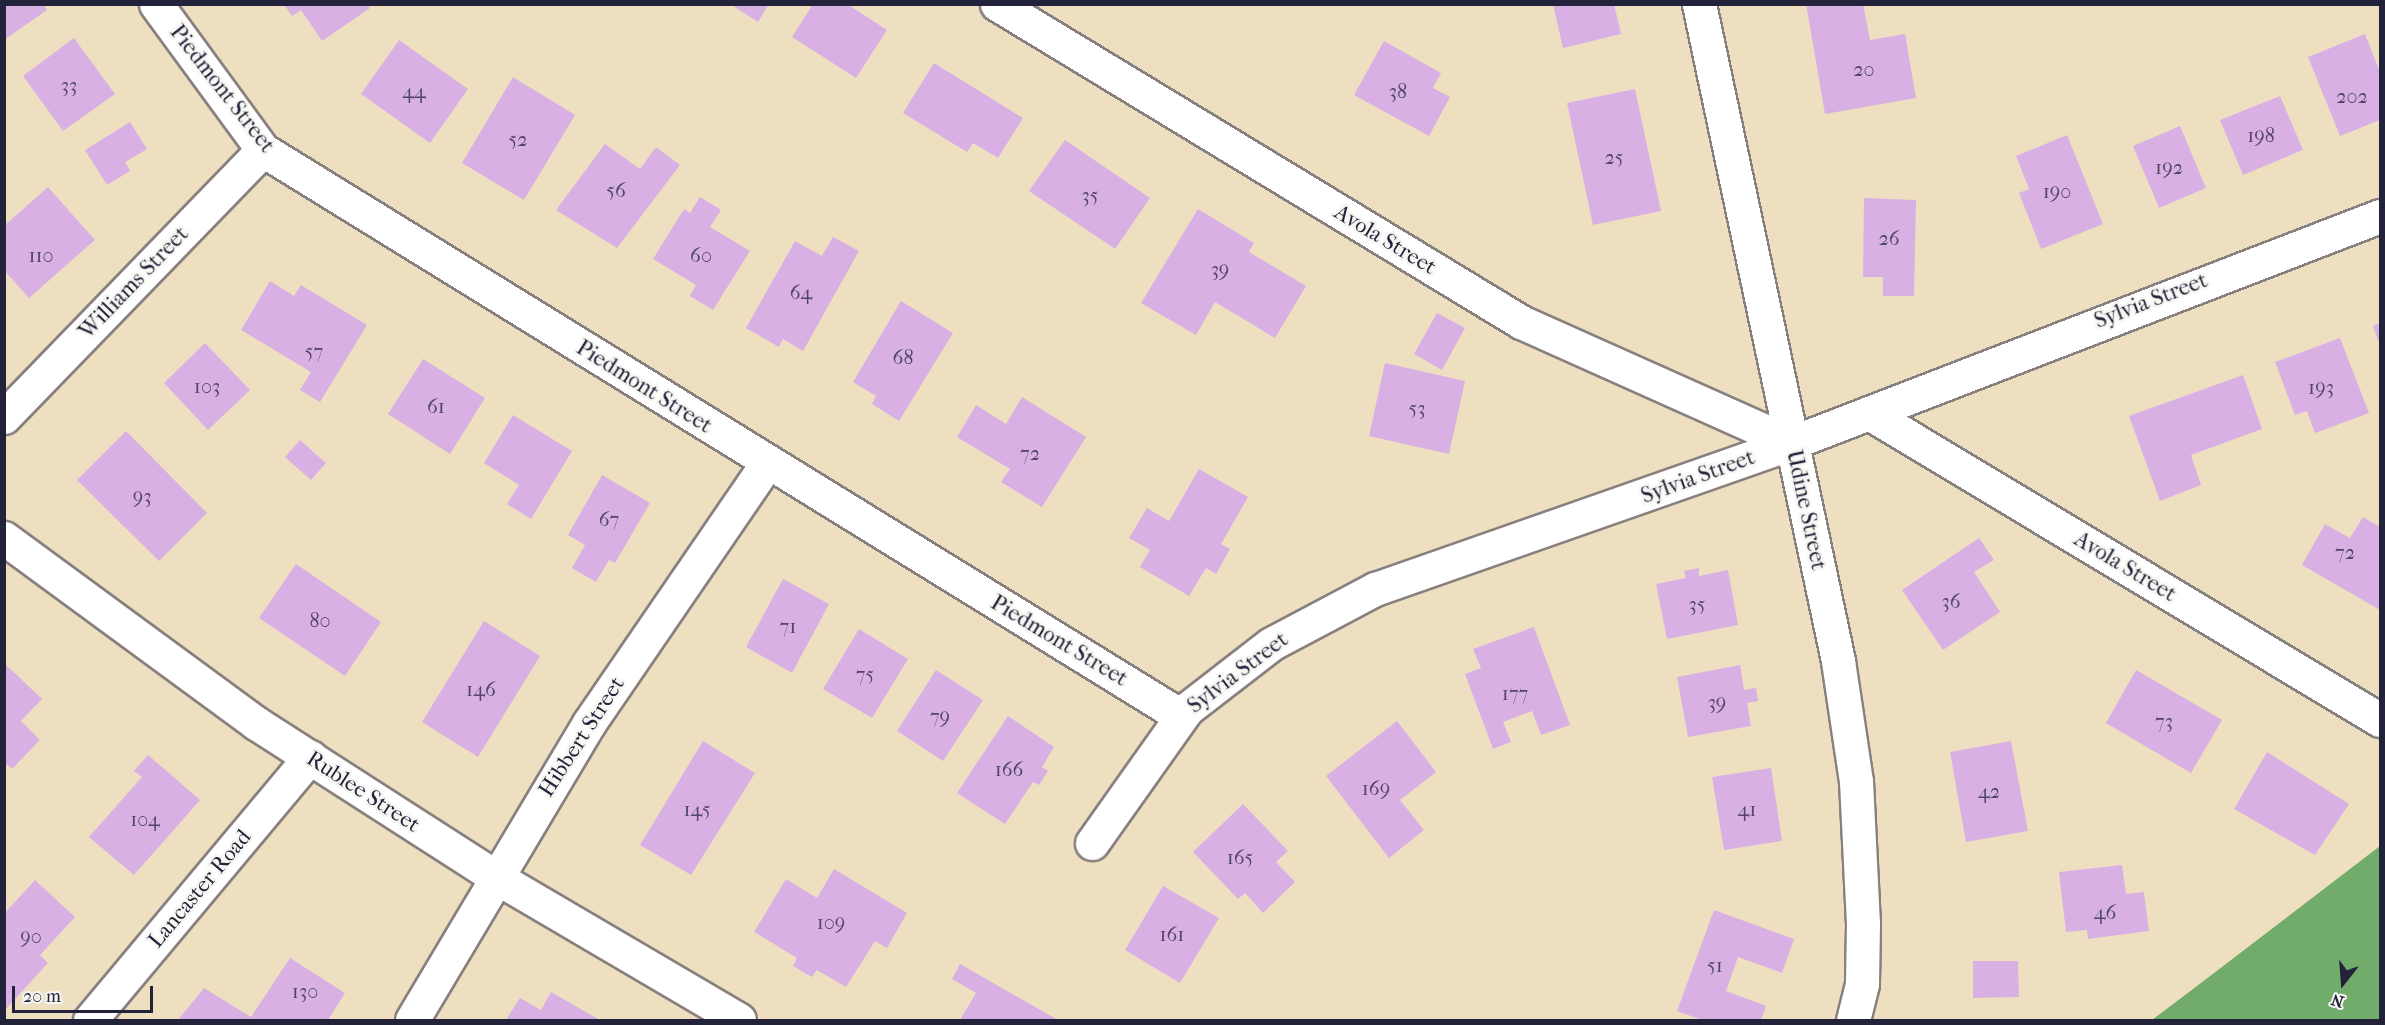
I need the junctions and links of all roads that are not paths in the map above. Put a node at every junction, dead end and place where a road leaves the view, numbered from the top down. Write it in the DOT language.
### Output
graph roads {
  1 [pos="156,4"];
  2 [pos="997,4"];
  3 [pos="1699,4"];
  4 [pos="263,150"];
  5 [pos="2380,216"];
  6 [pos="1869,413"];
  7 [pos="4,417"];
  8 [pos="1791,443"];
  9 [pos="767,462"];
  10 [pos="4,538"];
  11 [pos="1181,716"];
  12 [pos="2380,720"];
  13 [pos="310,757"];
  14 [pos="1092,843"];
  15 [pos="494,876"];
  16 [pos="90,1020"];
  17 [pos="411,1020"];
  18 [pos="739,1020"];
  19 [pos="1853,1020"];
  1 -- 4 [label="street, Piedmont Street"];
  2 -- 8 [label="street, Avola Street"];
  3 -- 8 [label="street, Udine Street"];
  4 -- 7 [label="street, Williams Street"];
  4 -- 9 [label="street, Piedmont Street"];
  5 -- 6 [label="street, Sylvia Street"];
  6 -- 8 [label="street, Sylvia Street"];
  6 -- 12 [label="street, Avola Street"];
  8 -- 11 [label="street, Sylvia Street"];
  8 -- 19 [label="street, Udine Street"];
  9 -- 11 [label="street, Piedmont Street"];
  9 -- 15 [label="street, Hibbert Street"];
  10 -- 13 [label="street, Rublee Street"];
  11 -- 14 [label="street, Sylvia Street"];
  13 -- 15 [label="street, Rublee Street"];
  13 -- 16 [label="street, Lancaster Road"];
  15 -- 17 [label="street, Hibbert Street"];
  15 -- 18 [label="street, Rublee Street"];
}
